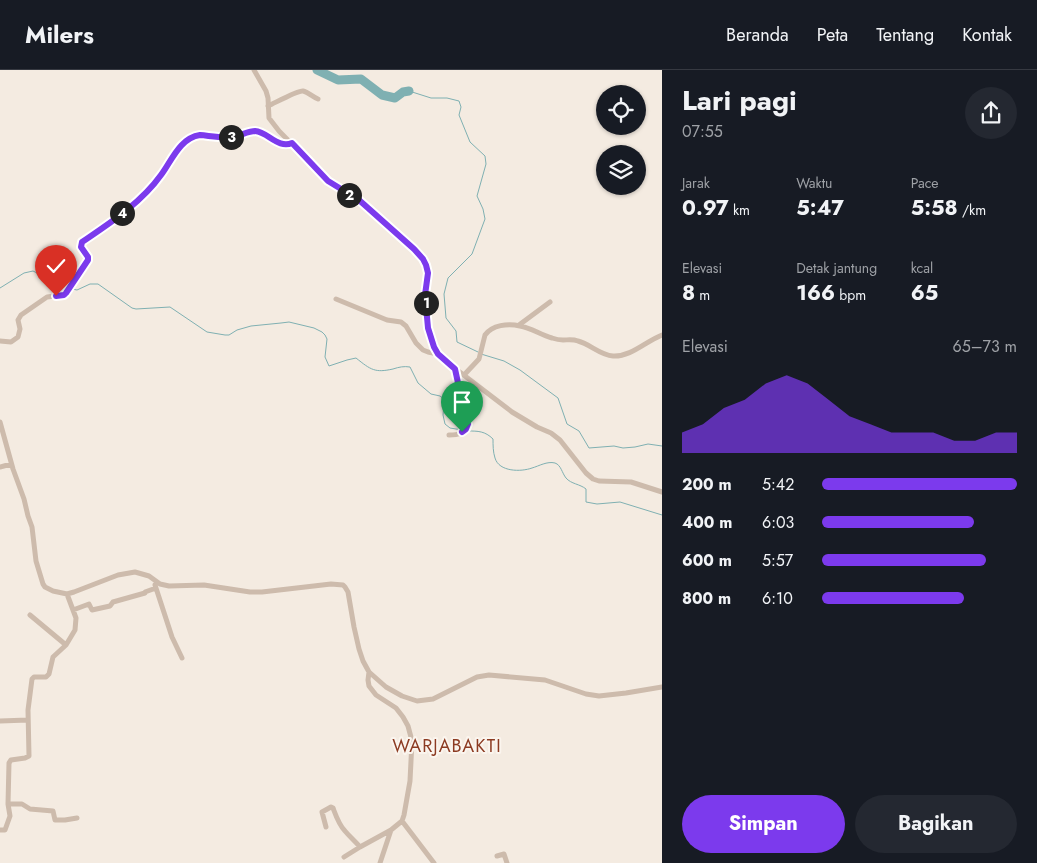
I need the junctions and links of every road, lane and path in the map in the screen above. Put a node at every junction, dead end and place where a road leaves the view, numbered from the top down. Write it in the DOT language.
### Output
graph roads {
  1 [pos="254,70"];
  2 [pos="318,99"];
  3 [pos="268,106"];
  4 [pos="292,143"];
  5 [pos="336,299"];
  6 [pos="550,302"];
  7 [pos="519,325"];
  8 [pos="662,335"];
  9 [pos="0,341"];
  10 [pos="438,354"];
  11 [pos="455,369"];
  12 [pos="464,375"];
  13 [pos="0,422"];
  14 [pos="449,436"];
  15 [pos="11,464"];
  16 [pos="0,467"];
  17 [pos="662,492"];
  18 [pos="153,580"];
  19 [pos="156,588"];
  20 [pos="67,594"];
  21 [pos="73,610"];
  22 [pos="30,615"];
  23 [pos="66,645"];
  24 [pos="182,658"];
  25 [pos="369,672"];
  26 [pos="662,687"];
  27 [pos="28,720"];
  28 [pos="0,721"];
  29 [pos="8,804"];
  30 [pos="77,818"];
  31 [pos="402,821"];
  32 [pos="326,827"];
  33 [pos="0,830"];
  34 [pos="390,830"];
  35 [pos="360,847"];
  36 [pos="498,856"];
  37 [pos="344,857"];
  38 [pos="380,863"];
  39 [pos="434,863"];
  40 [pos="507,863"];
  1 -- 3 [label="street"];
  2 -- 3 [label="street"];
  3 -- 4 [label="street"];
  4 -- 9 [label="street"];
  4 -- 10 [label="street"];
  5 -- 10 [label="street"];
  6 -- 7 [label="street"];
  7 -- 8 [label="street"];
  7 -- 12 [label="street"];
  10 -- 11 [label="street"];
  11 -- 12 [label="street"];
  11 -- 14 [label="street"];
  12 -- 17 [label="street"];
  13 -- 15 [label="street"];
  15 -- 16 [label="street"];
  15 -- 20 [label="street"];
  18 -- 19 [label="street"];
  18 -- 20 [label="street"];
  18 -- 25 [label="street"];
  19 -- 21 [label="street"];
  19 -- 24 [label="street"];
  20 -- 21 [label="street"];
  21 -- 23 [label="street"];
  22 -- 23 [label="street"];
  23 -- 27 [label="street"];
  25 -- 26 [label="street"];
  25 -- 31 [label="street"];
  27 -- 28 [label="street"];
  27 -- 29 [label="street"];
  29 -- 30 [label="street"];
  29 -- 33 [label="street"];
  31 -- 34 [label="street"];
  31 -- 39 [label="street"];
  32 -- 35 [label="street"];
  34 -- 35 [label="street"];
  34 -- 38 [label="street"];
  35 -- 37 [label="street"];
  36 -- 40 [label="street"];
}
